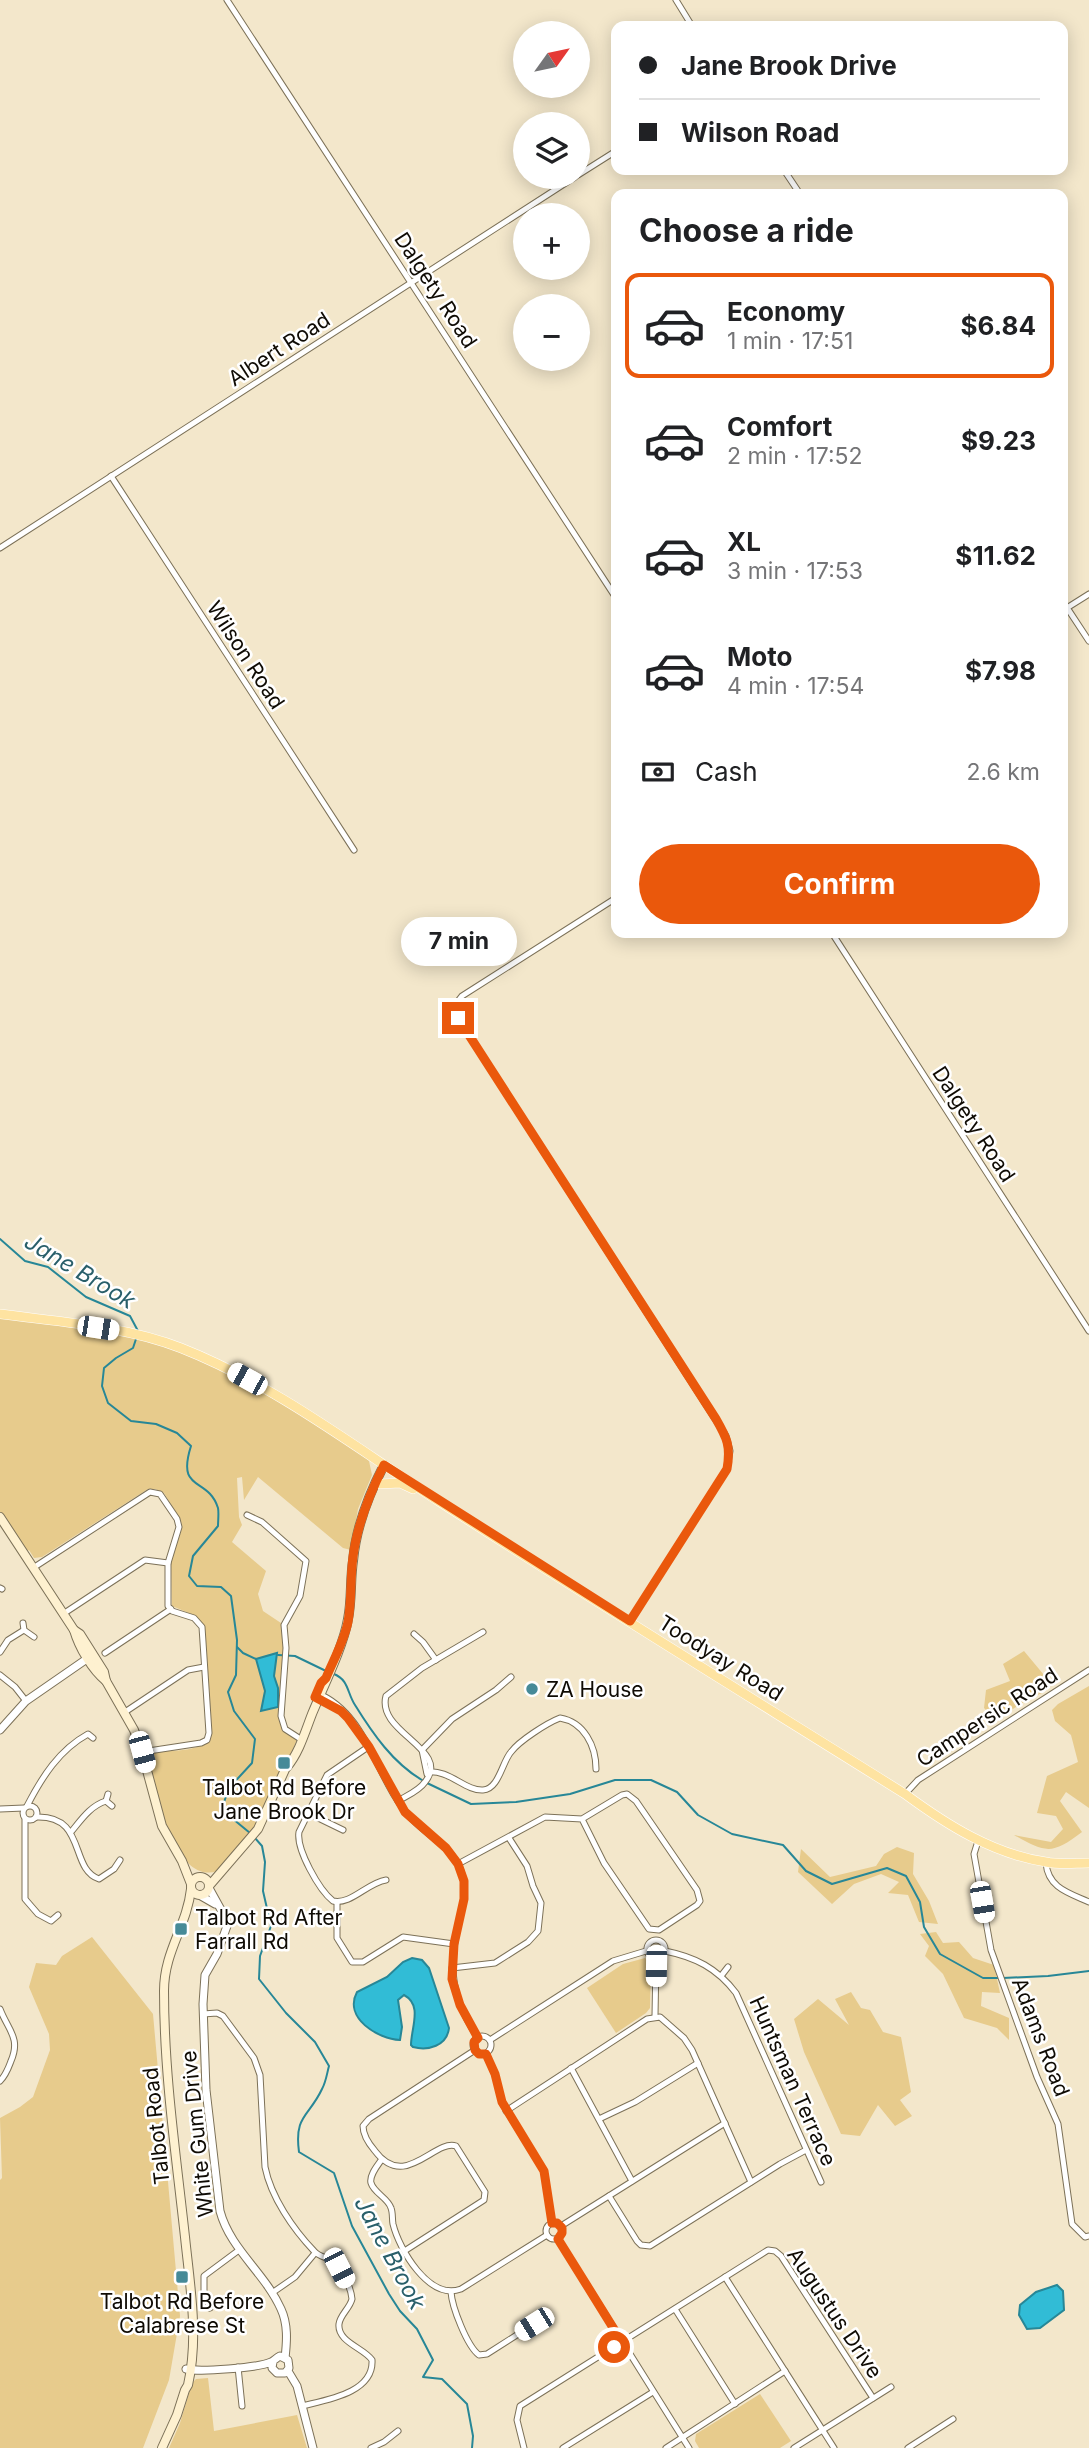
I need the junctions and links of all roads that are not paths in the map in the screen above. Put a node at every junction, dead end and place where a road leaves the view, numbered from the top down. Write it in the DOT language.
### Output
graph roads {
  1 [pos="227,0"];
  2 [pos="676,0"];
  3 [pos="689,21"];
  4 [pos="611,154"];
  5 [pos="590,167"];
  6 [pos="556,189"];
  7 [pos="412,282"];
  8 [pos="111,476"];
  9 [pos="0,548"];
  10 [pos="611,590"];
  11 [pos="1089,594"];
  12 [pos="1068,608"];
  13 [pos="1068,614"];
  14 [pos="1089,641"];
  15 [pos="354,850"];
  16 [pos="611,901"];
  17 [pos="835,938"];
  18 [pos="0,1314"];
  19 [pos="1089,1331"];
  20 [pos="387,1467"];
  21 [pos="378,1485"];
  22 [pos="440,1502"];
  23 [pos="247,1515"];
  24 [pos="0,1517"];
  25 [pos="168,1563"];
  26 [pos="33,1568"];
  27 [pos="171,1609"];
  28 [pos="63,1614"];
  29 [pos="630,1621"];
  30 [pos="482,1632"];
  31 [pos="414,1634"];
  32 [pos="34,1637"];
  33 [pos="0,1653"];
  34 [pos="105,1653"];
  35 [pos="92,1659"];
  36 [pos="436,1660"];
  37 [pos="204,1667"];
  38 [pos="1089,1670"];
  39 [pos="0,1675"];
  40 [pos="511,1677"];
  41 [pos="318,1696"];
  42 [pos="26,1701"];
  43 [pos="125,1712"];
  44 [pos="90,1726"];
  45 [pos="0,1730"];
  46 [pos="300,1738"];
  47 [pos="369,1747"];
  48 [pos="422,1750"];
  49 [pos="142,1752"];
  50 [pos="596,1769"];
  51 [pos="428,1774"];
  52 [pos="108,1794"];
  53 [pos="905,1794"];
  54 [pos="106,1801"];
  55 [pos="397,1801"];
  56 [pos="112,1806"];
  57 [pos="0,1809"];
  58 [pos="31,1814"];
  59 [pos="308,1814"];
  60 [pos="582,1819"];
  61 [pos="343,1830"];
  62 [pos="71,1832"];
  63 [pos="509,1838"];
  64 [pos="978,1841"];
  65 [pos="120,1860"];
  66 [pos="182,1861"];
  67 [pos="1046,1863"];
  68 [pos="1089,1863"];
  69 [pos="458,1864"];
  70 [pos="227,1867"];
  71 [pos="114,1869"];
  72 [pos="121,1872"];
  73 [pos="201,1877"];
  74 [pos="386,1880"];
  75 [pos="209,1887"];
  76 [pos="195,1891"];
  77 [pos="337,1902"];
  78 [pos="1089,1902"];
  79 [pos="218,1906"];
  80 [pos="58,1915"];
  81 [pos="51,1921"];
  82 [pos="55,1930"];
  83 [pos="454,1944"];
  84 [pos="646,1951"];
  85 [pos="665,1951"];
  86 [pos="656,1959"];
  87 [pos="452,1968"];
  88 [pos="728,1968"];
  89 [pos="721,1976"];
  90 [pos="1,2013"];
  91 [pos="203,2014"];
  92 [pos="655,2016"];
  93 [pos="478,2038"];
  94 [pos="490,2040"];
  95 [pos="475,2050"];
  96 [pos="486,2054"];
  97 [pos="698,2063"];
  98 [pos="571,2068"];
  99 [pos="0,2081"];
  100 [pos="506,2111"];
  101 [pos="599,2119"];
  102 [pos="725,2123"];
  103 [pos="806,2150"];
  104 [pos="382,2159"];
  105 [pos="632,2180"];
  106 [pos="751,2182"];
  107 [pos="821,2182"];
  108 [pos="608,2196"];
  109 [pos="552,2223"];
  110 [pos="561,2226"];
  111 [pos="547,2235"];
  112 [pos="1089,2236"];
  113 [pos="558,2239"];
  114 [pos="239,2250"];
  115 [pos="406,2250"];
  116 [pos="315,2253"];
  117 [pos="725,2277"];
  118 [pos="451,2291"];
  119 [pos="271,2294"];
  120 [pos="210,2308"];
  121 [pos="675,2309"];
  122 [pos="534,2324"];
  123 [pos="622,2342"];
  124 [pos="277,2360"];
  125 [pos="189,2367"];
  126 [pos="238,2367"];
  127 [pos="785,2371"];
  128 [pos="285,2372"];
  129 [pos="891,2387"];
  130 [pos="653,2392"];
  131 [pos="873,2398"];
  132 [pos="735,2404"];
  133 [pos="242,2406"];
  134 [pos="302,2406"];
  135 [pos="953,2419"];
  136 [pos="823,2430"];
  137 [pos="398,2431"];
  138 [pos="682,2438"];
  139 [pos="162,2448"];
  140 [pos="313,2448"];
  141 [pos="371,2448"];
  142 [pos="524,2448"];
  143 [pos="563,2448"];
  144 [pos="666,2448"];
  145 [pos="689,2448"];
  146 [pos="794,2448"];
  147 [pos="834,2448"];
  148 [pos="908,2448"];
  1 -- 7 [label="street, Dalgety Road"];
  2 -- 3 [label="street"];
  4 -- 5 [label="street, Albert Road"];
  6 -- 7 [label="street, Albert Road"];
  7 -- 8 [label="street, Albert Road"];
  7 -- 10 [label="street, Dalgety Road"];
  8 -- 9 [label="street, Albert Road"];
  8 -- 15 [label="street, Wilson Road"];
  11 -- 12 [label="street"];
  13 -- 14 [label="street"];
  16 -- 29 [label="street"];
  17 -- 19 [label="street, Dalgety Road"];
  18 -- 20 [label="main road, Toodyay Road"];
  20 -- 21 [label="main road"];
  20 -- 22 [label="main road, Toodyay Road"];
  21 -- 22 [label="main road"];
  21 -- 41 [label="main road"];
  22 -- 29 [label="main road, Toodyay Road"];
  23 -- 46 [label="street"];
  24 -- 26 [label="main road"];
  25 -- 26 [label="street"];
  25 -- 27 [label="street"];
  25 -- 28 [label="street"];
  26 -- 28 [label="main road"];
  27 -- 34 [label="street"];
  27 -- 37 [label="street"];
  28 -- 35 [label="main road"];
  29 -- 53 [label="main road, Toodyay Road"];
  30 -- 36 [label="street"];
  31 -- 36 [label="street"];
  32 -- 33 [label="street"];
  35 -- 42 [label="street"];
  35 -- 43 [label="main road"];
  36 -- 48 [label="street"];
  37 -- 43 [label="street"];
  37 -- 49 [label="street"];
  38 -- 53 [label="street, Campersic Road"];
  39 -- 42 [label="street"];
  40 -- 48 [label="street"];
  41 -- 46 [label="main road"];
  41 -- 47 [label="street"];
  42 -- 45 [label="street"];
  43 -- 49 [label="main road"];
  44 -- 58 [label="street"];
  46 -- 70 [label="main road"];
  47 -- 55 [label="street"];
  47 -- 59 [label="street"];
  48 -- 51 [label="street"];
  49 -- 66 [label="main road"];
  50 -- 51 [label="street"];
  51 -- 55 [label="street"];
  52 -- 54 [label="street"];
  53 -- 64 [label="main road, Toodyay Road"];
  54 -- 56 [label="street"];
  54 -- 62 [label="street"];
  55 -- 69 [label="street"];
  57 -- 58 [label="street"];
  58 -- 62 [label="street"];
  58 -- 81 [label="street"];
  59 -- 61 [label="street"];
  59 -- 77 [label="street"];
  60 -- 60 [label="street"];
  60 -- 63 [label="street"];
  62 -- 71 [label="street"];
  63 -- 69 [label="street"];
  63 -- 87 [label="street"];
  64 -- 67 [label="main road, Toodyay Road"];
  64 -- 112 [label="street, Adams Road"];
  65 -- 71 [label="street"];
  66 -- 73 [label="main road"];
  66 -- 76 [label="main road"];
  67 -- 68 [label="main road, Toodyay Road"];
  67 -- 78 [label="street"];
  69 -- 83 [label="street"];
  70 -- 73 [label="main road"];
  70 -- 75 [label="main road"];
  71 -- 72 [label="street"];
  73 -- 75 [label="main road"];
  73 -- 76 [label="main road"];
  74 -- 77 [label="street"];
  75 -- 76 [label="main road"];
  75 -- 79 [label="street, White Gum Drive"];
  76 -- 79 [label="street"];
  76 -- 125 [label="main road, Talbot Road"];
  77 -- 83 [label="street"];
  79 -- 91 [label="street, White Gum Drive"];
  80 -- 81 [label="street"];
  81 -- 82 [label="street"];
  83 -- 87 [label="street"];
  84 -- 85 [label="street"];
  84 -- 86 [label="street"];
  84 -- 94 [label="street"];
  85 -- 86 [label="street"];
  85 -- 89 [label="street, Huntsman Terrace"];
  86 -- 92 [label="street"];
  87 -- 93 [label="street"];
  88 -- 89 [label="street"];
  89 -- 103 [label="street, Huntsman Terrace"];
  90 -- 99 [label="street"];
  91 -- 114 [label="street, White Gum Drive"];
  91 -- 116 [label="street"];
  92 -- 97 [label="street"];
  92 -- 98 [label="street"];
  93 -- 94 [label="street"];
  93 -- 95 [label="street"];
  94 -- 96 [label="street"];
  95 -- 96 [label="street"];
  95 -- 104 [label="street"];
  96 -- 100 [label="street"];
  97 -- 101 [label="street"];
  97 -- 102 [label="street"];
  98 -- 100 [label="street"];
  98 -- 101 [label="street"];
  100 -- 109 [label="street"];
  101 -- 105 [label="street"];
  102 -- 105 [label="street"];
  102 -- 106 [label="street"];
  103 -- 106 [label="street"];
  103 -- 107 [label="street, Huntsman Terrace"];
  104 -- 115 [label="street"];
  104 -- 115 [label="street"];
  105 -- 108 [label="street"];
  106 -- 108 [label="street"];
  108 -- 110 [label="street"];
  109 -- 110 [label="street"];
  109 -- 111 [label="street"];
  110 -- 113 [label="street"];
  111 -- 113 [label="street"];
  111 -- 118 [label="street"];
  113 -- 123 [label="street"];
  114 -- 119 [label="street, White Gum Drive"];
  114 -- 120 [label="street"];
  115 -- 118 [label="street"];
  116 -- 119 [label="street"];
  116 -- 134 [label="street"];
  117 -- 121 [label="street, Augustus Drive"];
  117 -- 127 [label="street"];
  117 -- 131 [label="street, Augustus Drive"];
  118 -- 122 [label="street"];
  119 -- 124 [label="street, White Gum Drive"];
  121 -- 123 [label="street, Augustus Drive"];
  121 -- 132 [label="street"];
  123 -- 130 [label="street"];
  123 -- 142 [label="street, Augustus Drive"];
  124 -- 126 [label="street"];
  124 -- 128 [label="street"];
  124 -- 128 [label="street"];
  125 -- 126 [label="street"];
  125 -- 139 [label="main road, Talbot Road"];
  126 -- 133 [label="street"];
  127 -- 132 [label="street"];
  127 -- 136 [label="street"];
  128 -- 134 [label="street"];
  129 -- 131 [label="street"];
  130 -- 138 [label="street"];
  130 -- 143 [label="street"];
  131 -- 136 [label="street"];
  132 -- 138 [label="street"];
  134 -- 140 [label="street"];
  135 -- 148 [label="street"];
  136 -- 146 [label="street"];
  136 -- 147 [label="street"];
  137 -- 141 [label="street"];
  138 -- 144 [label="street"];
  138 -- 145 [label="street"];
}
